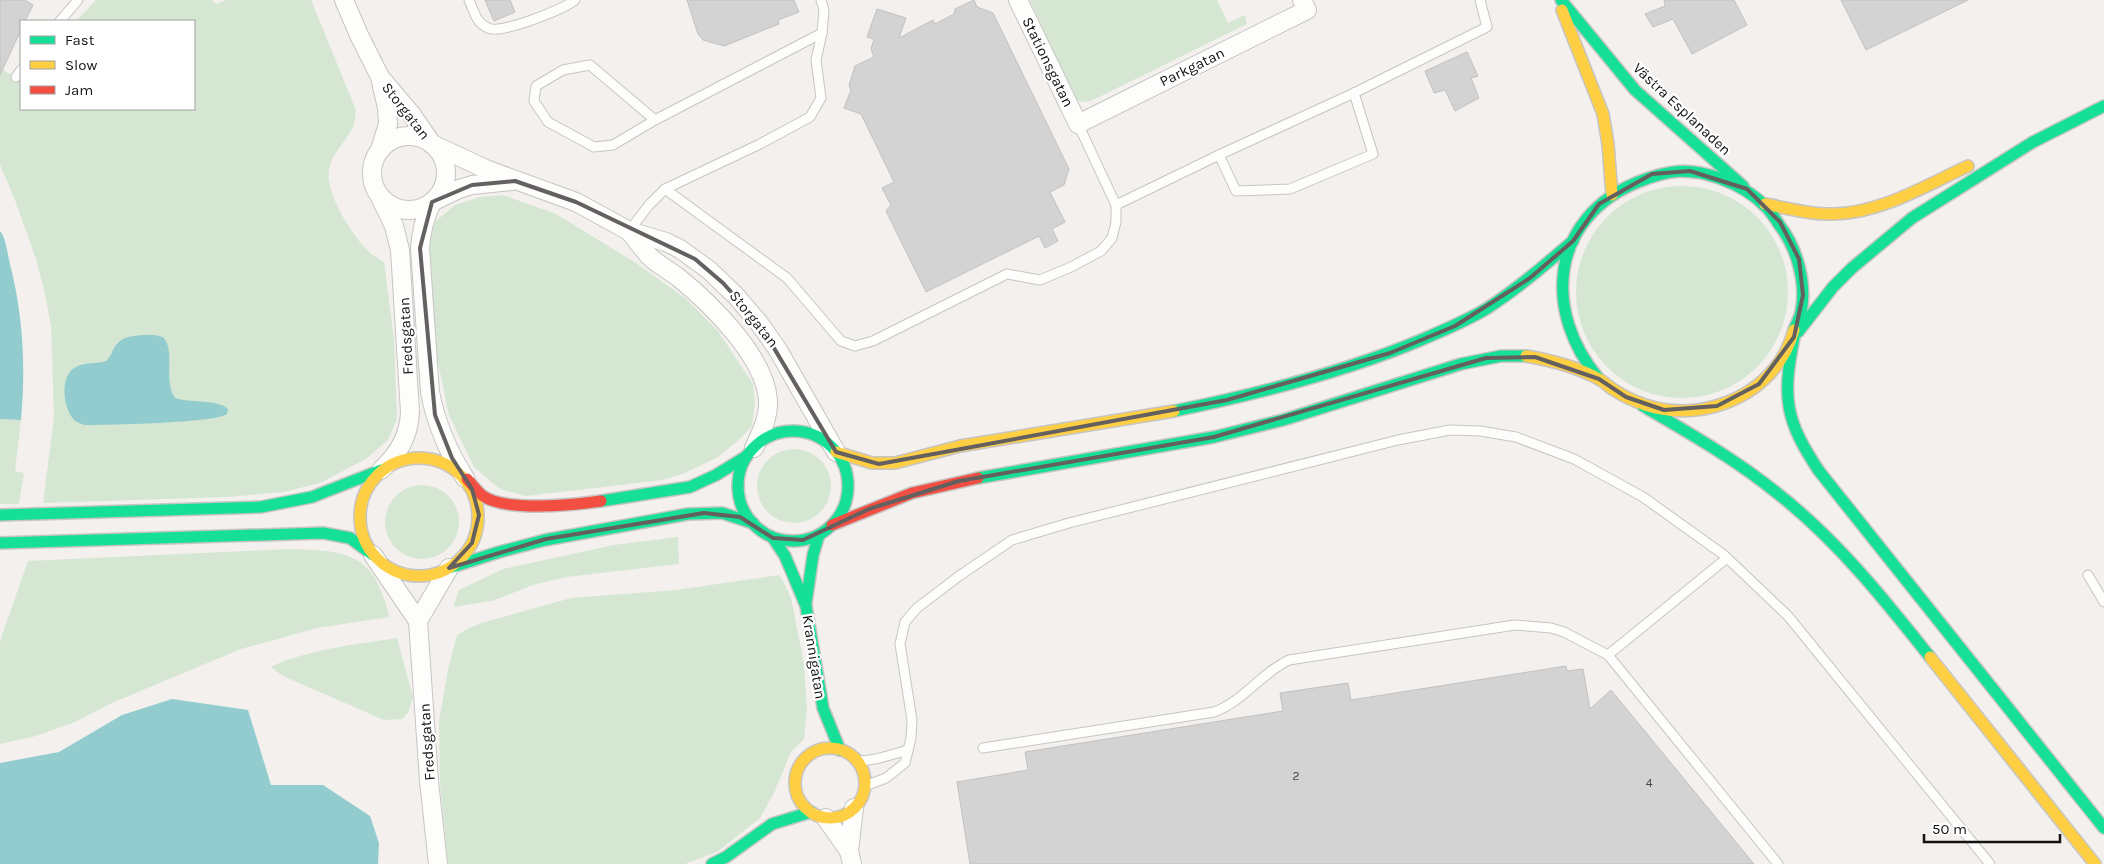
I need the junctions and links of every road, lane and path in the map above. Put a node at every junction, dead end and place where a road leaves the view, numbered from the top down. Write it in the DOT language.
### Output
graph roads {
  1 [pos="78,0"];
  2 [pos="344,0"];
  3 [pos="469,0"];
  4 [pos="575,0"];
  5 [pos="821,0"];
  6 [pos="1018,0"];
  7 [pos="1480,0"];
  8 [pos="1560,0"];
  9 [pos="1304,5"];
  10 [pos="61,20"];
  11 [pos="822,33"];
  12 [pos="380,77"];
  13 [pos="1354,93"];
  14 [pos="2104,106"];
  15 [pos="655,120"];
  16 [pos="1078,124"];
  17 [pos="2033,142"];
  18 [pos="432,144"];
  19 [pos="380,150"];
  20 [pos="1218,155"];
  21 [pos="515,181"];
  22 [pos="665,189"];
  23 [pos="1747,189"];
  24 [pos="1612,195"];
  25 [pos="380,197"];
  26 [pos="432,202"];
  27 [pos="1765,204"];
  28 [pos="1116,205"];
  29 [pos="630,231"];
  30 [pos="1573,241"];
  31 [pos="1794,337"];
  32 [pos="1599,379"];
  33 [pos="1626,397"];
  34 [pos="751,452"];
  35 [pos="836,452"];
  36 [pos="381,470"];
  37 [pos="465,478"];
  38 [pos="0,515"];
  39 [pos="753,523"];
  40 [pos="832,525"];
  41 [pos="819,535"];
  42 [pos="773,538"];
  43 [pos="0,542"];
  44 [pos="373,555"];
  45 [pos="1727,558"];
  46 [pos="449,568"];
  47 [pos="2088,575"];
  48 [pos="2104,602"];
  49 [pos="806,606"];
  50 [pos="418,621"];
  51 [pos="1608,655"];
  52 [pos="823,708"];
  53 [pos="983,748"];
  54 [pos="840,750"];
  55 [pos="908,750"];
  56 [pos="812,754"];
  57 [pos="856,761"];
  58 [pos="795,785"];
  59 [pos="865,786"];
  60 [pos="854,808"];
  61 [pos="818,815"];
  62 [pos="772,824"];
  63 [pos="2104,828"];
  64 [pos="850,857"];
  65 [pos="438,864"];
  66 [pos="712,864"];
  67 [pos="1778,864"];
  68 [pos="1990,864"];
  69 [pos="2095,864"];
  1 -- 10 [label="lane"];
  2 -- 12 [label="street, Storgatan"];
  3 -- 4 [label="lane"];
  5 -- 11 [label="lane"];
  6 -- 16 [label="street, Stationsgatan"];
  7 -- 13 [label="lane"];
  8 -- 23 [label="main road, Västra Esplanaden"];
  8 -- 24 [label="main road, Västra Esplanaden"];
  9 -- 16 [label="street, Parkgatan"];
  11 -- 15 [label="lane"];
  11 -- 22 [label="lane"];
  12 -- 18 [label="street, Storgatan"];
  12 -- 19 [label="street, Storgatan"];
  13 -- 20 [label="lane"];
  13 -- 20 [label="lane"];
  14 -- 17 [label="main road"];
  15 -- 15 [label="lane"];
  16 -- 28 [label="lane"];
  17 -- 27 [label="main road"];
  17 -- 31 [label="main road"];
  18 -- 19 [label="street, Storgatan"];
  18 -- 21 [label="street, Storgatan"];
  18 -- 26 [label="street, Storgatan"];
  19 -- 25 [label="street, Storgatan"];
  20 -- 28 [label="lane"];
  21 -- 26 [label="street, Storgatan"];
  21 -- 29 [label="street, Storgatan"];
  22 -- 28 [label="lane"];
  22 -- 29 [label="lane"];
  23 -- 24 [label="main road"];
  23 -- 27 [label="main road, Västra Esplanaden"];
  24 -- 30 [label="main road"];
  25 -- 26 [label="street, Storgatan"];
  25 -- 36 [label="street, Fredsgatan"];
  26 -- 37 [label="street, Fredsgatan"];
  27 -- 31 [label="main road, Västra Esplanaden"];
  29 -- 34 [label="street, Storgatan"];
  29 -- 35 [label="street, Storgatan"];
  30 -- 32 [label="main road"];
  30 -- 35 [label="main road"];
  31 -- 33 [label="main road"];
  31 -- 63 [label="main road"];
  32 -- 33 [label="main road"];
  32 -- 40 [label="main road"];
  33 -- 69 [label="main road"];
  34 -- 35 [label="main road"];
  34 -- 37 [label="main road"];
  34 -- 39 [label="main road"];
  35 -- 40 [label="main road"];
  36 -- 37 [label="main road"];
  36 -- 38 [label="main road"];
  36 -- 44 [label="main road"];
  37 -- 46 [label="main road"];
  39 -- 42 [label="main road"];
  39 -- 46 [label="main road"];
  40 -- 41 [label="main road"];
  41 -- 42 [label="main road"];
  41 -- 49 [label="main road, Krannigatan"];
  42 -- 49 [label="main road, Krannigatan"];
  43 -- 44 [label="main road"];
  44 -- 46 [label="main road"];
  44 -- 50 [label="street"];
  45 -- 51 [label="lane"];
  45 -- 55 [label="lane"];
  45 -- 68 [label="lane"];
  46 -- 50 [label="street"];
  47 -- 48 [label="lane"];
  49 -- 52 [label="main road, Krannigatan"];
  50 -- 65 [label="street, Fredsgatan"];
  51 -- 53 [label="lane"];
  51 -- 67 [label="lane"];
  52 -- 54 [label="main road, Krannigatan"];
  52 -- 56 [label="main road, Krannigatan"];
  54 -- 56 [label="main road"];
  54 -- 57 [label="main road"];
  55 -- 57 [label="lane"];
  55 -- 59 [label="lane"];
  56 -- 58 [label="main road"];
  57 -- 59 [label="main road"];
  58 -- 61 [label="main road"];
  58 -- 62 [label="main road"];
  59 -- 60 [label="main road"];
  60 -- 61 [label="main road"];
  60 -- 64 [label="street"];
  61 -- 62 [label="main road"];
  61 -- 64 [label="street"];
  62 -- 66 [label="main road"];
}
